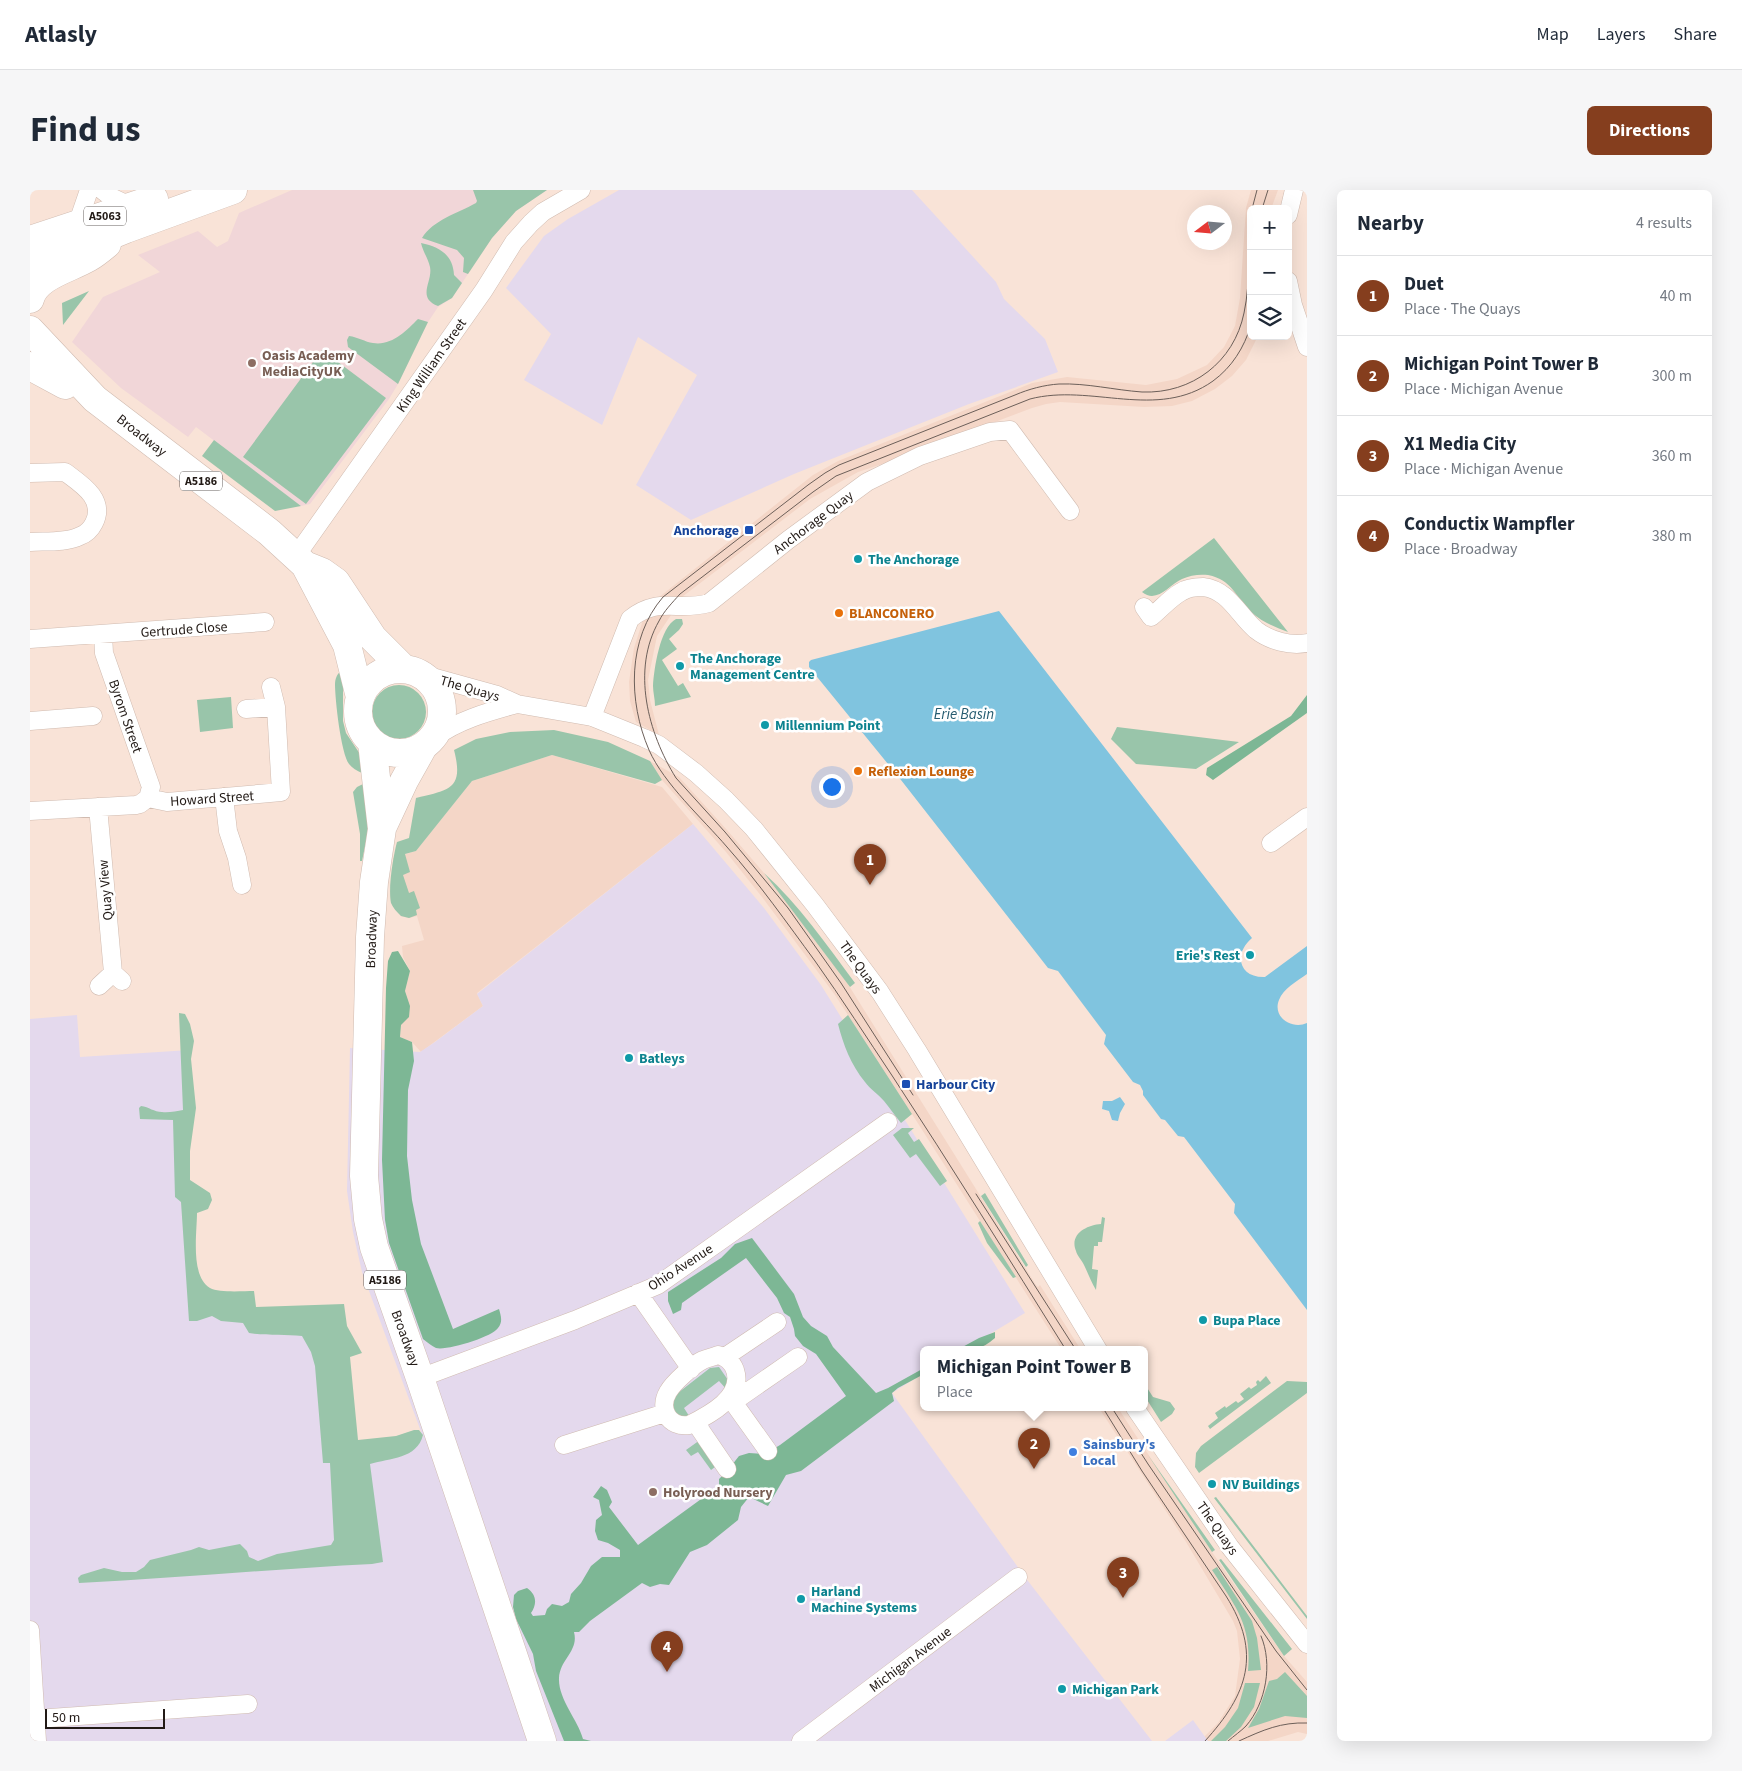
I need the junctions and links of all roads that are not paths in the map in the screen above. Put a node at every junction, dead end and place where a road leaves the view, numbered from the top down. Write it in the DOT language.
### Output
graph roads {
  1 [pos="89,190"];
  2 [pos="102,190"];
  3 [pos="179,190"];
  4 [pos="233,190"];
  5 [pos="581,190"];
  6 [pos="1294,190"];
  7 [pos="1290,205"];
  8 [pos="129,218"];
  9 [pos="77,225"];
  10 [pos="30,240"];
  11 [pos="30,268"];
  12 [pos="1291,295"];
  13 [pos="30,299"];
  14 [pos="31,334"];
  15 [pos="1307,347"];
  16 [pos="30,366"];
  17 [pos="65,385"];
  18 [pos="95,399"];
  19 [pos="30,474"];
  20 [pos="1070,510"];
  21 [pos="30,542"];
  22 [pos="300,561"];
  23 [pos="1147,612"];
  24 [pos="265,622"];
  25 [pos="102,634"];
  26 [pos="30,639"];
  27 [pos="1307,643"];
  28 [pos="412,672"];
  29 [pos="271,687"];
  30 [pos="360,697"];
  31 [pos="517,704"];
  32 [pos="276,706"];
  33 [pos="246,709"];
  34 [pos="93,716"];
  35 [pos="592,717"];
  36 [pos="30,721"];
  37 [pos="429,742"];
  38 [pos="372,743"];
  39 [pos="224,797"];
  40 [pos="148,798"];
  41 [pos="98,807"];
  42 [pos="30,811"];
  43 [pos="1307,817"];
  44 [pos="382,829"];
  45 [pos="1271,843"];
  46 [pos="242,885"];
  47 [pos="99,986"];
  48 [pos="888,1122"];
  49 [pos="638,1293"];
  50 [pos="777,1322"];
  51 [pos="1096,1346"];
  52 [pos="726,1357"];
  53 [pos="798,1358"];
  54 [pos="691,1368"];
  55 [pos="420,1378"];
  56 [pos="731,1400"];
  57 [pos="1137,1411"];
  58 [pos="665,1413"];
  59 [pos="695,1422"];
  60 [pos="564,1444"];
  61 [pos="768,1451"];
  62 [pos="728,1469"];
  63 [pos="1018,1577"];
  64 [pos="30,1640"];
  65 [pos="1307,1644"];
  66 [pos="248,1704"];
  67 [pos="36,1719"];
  68 [pos="37,1741"];
  69 [pos="542,1741"];
  70 [pos="801,1741"];
  1 -- 9 [label="street"];
  2 -- 8 [label="street"];
  3 -- 8 [label="main road, A5063"];
  4 -- 8 [label="main road, A5063"];
  5 -- 22 [label="street, King William Street"];
  6 -- 7 [label="street"];
  8 -- 9 [label="main road, A5063"];
  8 -- 11 [label="main road, A5063"];
  8 -- 13 [label="main road"];
  9 -- 10 [label="main road, A5063"];
  12 -- 15 [label="street"];
  14 -- 17 [label="main road, Broadway / A5186"];
  14 -- 18 [label="main road, Broadway"];
  16 -- 17 [label="main road, A5186"];
  17 -- 18 [label="main road, Broadway / A5186"];
  18 -- 22 [label="main road, Broadway / A5186"];
  19 -- 21 [label="street"];
  20 -- 35 [label="street, Anchorage Quay"];
  22 -- 28 [label="main road, Broadway / A5186"];
  22 -- 30 [label="main road, Broadway / A5186"];
  23 -- 27 [label="street"];
  24 -- 25 [label="street, Gertrude Close"];
  25 -- 26 [label="street, Gertrude Close"];
  25 -- 40 [label="street, Byrom Street"];
  28 -- 30 [label="main road"];
  28 -- 31 [label="street, The Quays"];
  28 -- 37 [label="main road, A5186"];
  29 -- 32 [label="street, Howard Street"];
  30 -- 38 [label="main road, A5186"];
  31 -- 35 [label="street, The Quays"];
  31 -- 37 [label="street, The Quays"];
  32 -- 33 [label="street"];
  32 -- 39 [label="street, Howard Street"];
  34 -- 36 [label="street"];
  35 -- 51 [label="street, The Quays"];
  37 -- 38 [label="main road"];
  37 -- 44 [label="main road, Broadway / A5186"];
  38 -- 44 [label="main road, Broadway / A5186"];
  39 -- 40 [label="street, Howard Street"];
  39 -- 46 [label="street"];
  40 -- 41 [label="street, Howard Street"];
  41 -- 42 [label="street, Howard Street"];
  41 -- 47 [label="street, Quay View"];
  43 -- 45 [label="street"];
  44 -- 55 [label="main road, Broadway / A5186"];
  48 -- 49 [label="street, Ohio Avenue"];
  49 -- 54 [label="street"];
  49 -- 55 [label="street, Ohio Avenue"];
  50 -- 52 [label="street"];
  52 -- 54 [label="street"];
  52 -- 56 [label="street"];
  53 -- 56 [label="street"];
  54 -- 58 [label="street"];
  55 -- 69 [label="main road, Broadway / A5186"];
  56 -- 59 [label="street"];
  56 -- 61 [label="street"];
  57 -- 65 [label="street, The Quays"];
  58 -- 59 [label="street"];
  58 -- 60 [label="street"];
  59 -- 62 [label="street"];
  63 -- 70 [label="street, Michigan Avenue"];
  64 -- 67 [label="street"];
  66 -- 67 [label="street"];
  67 -- 68 [label="street"];
}
